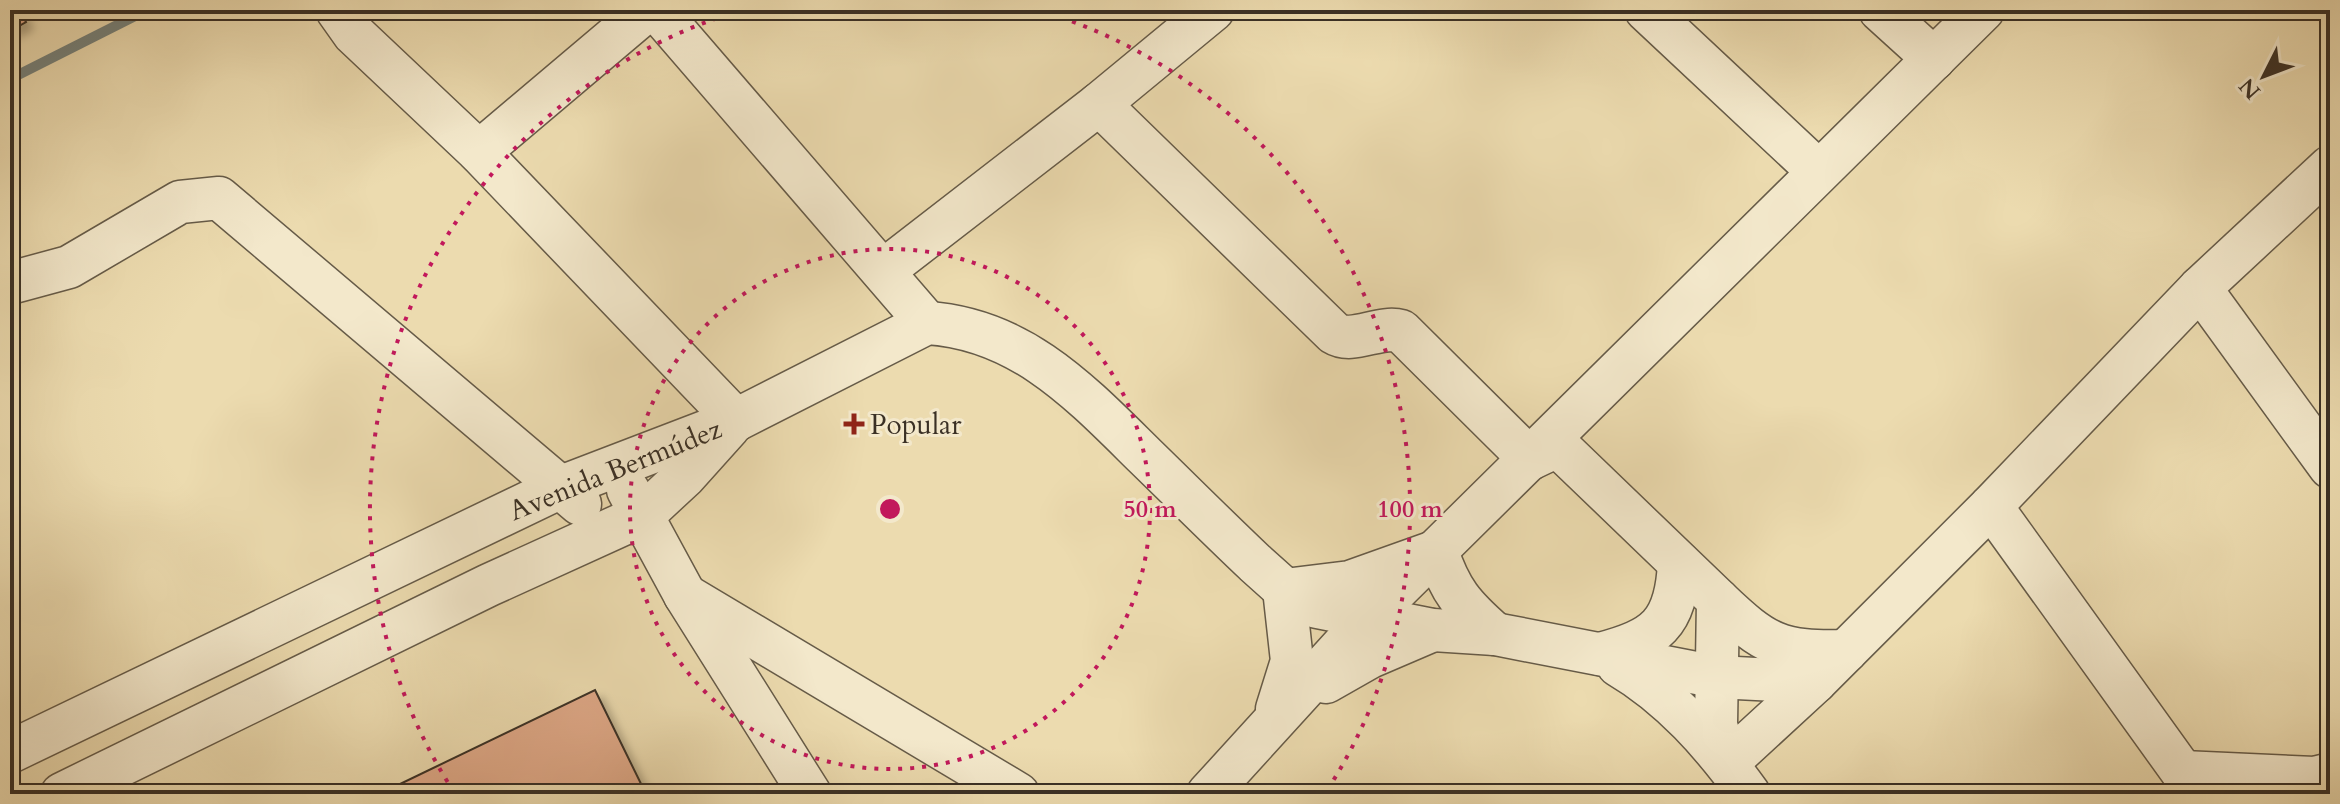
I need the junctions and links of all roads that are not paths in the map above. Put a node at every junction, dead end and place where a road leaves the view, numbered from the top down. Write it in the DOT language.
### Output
graph roads {
  1 [pos="337,10"];
  2 [pos="647,10"];
  3 [pos="657,10"];
  4 [pos="1213,10"];
  5 [pos="1646,10"];
  6 [pos="1880,10"];
  7 [pos="1983,10"];
  8 [pos="1934,59"];
  9 [pos="1099,104"];
  10 [pos="479,152"];
  11 [pos="2330,167"];
  12 [pos="1818,171"];
  13 [pos="883,271"];
  14 [pos="10,283"];
  15 [pos="2200,288"];
  16 [pos="927,323"];
  17 [pos="736,420"];
  18 [pos="1530,459"];
  19 [pos="2330,467"];
  20 [pos="614,468"];
  21 [pos="561,487"];
  22 [pos="1991,506"];
  23 [pos="625,522"];
  24 [pos="1437,551"];
  25 [pos="1679,563"];
  26 [pos="1284,589"];
  27 [pos="685,595"];
  28 [pos="1718,600"];
  29 [pos="1370,616"];
  30 [pos="1433,630"];
  31 [pos="1495,634"];
  32 [pos="1846,651"];
  33 [pos="1600,654"];
  34 [pos="1717,677"];
  35 [pos="1815,682"];
  36 [pos="1273,719"];
  37 [pos="10,752"];
  38 [pos="2330,774"];
  39 [pos="1738,778"];
  40 [pos="2191,783"];
  41 [pos="62,794"];
  42 [pos="810,794"];
  43 [pos="1018,794"];
  44 [pos="1208,794"];
  1 -- 10 [label="street"];
  2 -- 10 [label="street"];
  3 -- 13 [label="street"];
  4 -- 9 [label="street"];
  5 -- 12 [label="street"];
  6 -- 8 [label="street"];
  7 -- 8 [label="street"];
  8 -- 12 [label="street"];
  9 -- 13 [label="street"];
  9 -- 18 [label="street"];
  10 -- 17 [label="street"];
  11 -- 15 [label="street"];
  12 -- 18 [label="street"];
  13 -- 16 [label="street"];
  14 -- 21 [label="street"];
  15 -- 19 [label="street"];
  15 -- 22 [label="street"];
  16 -- 17 [label="street"];
  16 -- 26 [label="street"];
  17 -- 20 [label="street, Avenida Bermúdez"];
  17 -- 23 [label="street, Avenida Bermúdez"];
  18 -- 24 [label="street"];
  18 -- 25 [label="street"];
  20 -- 21 [label="street, Avenida Bermúdez"];
  20 -- 23 [label="street"];
  21 -- 23 [label="street"];
  21 -- 37 [label="street, Avenida Bermúdez"];
  22 -- 32 [label="street"];
  22 -- 40 [label="street"];
  23 -- 27 [label="street"];
  23 -- 41 [label="street, Avenida Bermúdez"];
  24 -- 26 [label="street"];
  24 -- 29 [label="street"];
  24 -- 31 [label="street"];
  25 -- 28 [label="street"];
  25 -- 33 [label="street"];
  26 -- 29 [label="street"];
  26 -- 36 [label="street"];
  27 -- 42 [label="street"];
  27 -- 43 [label="street"];
  28 -- 32 [label="street"];
  28 -- 34 [label="street"];
  29 -- 30 [label="street"];
  29 -- 36 [label="street"];
  30 -- 31 [label="street"];
  30 -- 36 [label="street"];
  31 -- 33 [label="street"];
  32 -- 35 [label="street"];
  33 -- 34 [label="street"];
  33 -- 39 [label="street"];
  34 -- 35 [label="street"];
  34 -- 39 [label="street"];
  35 -- 39 [label="street"];
  36 -- 44 [label="street"];
  38 -- 40 [label="street"];
}
